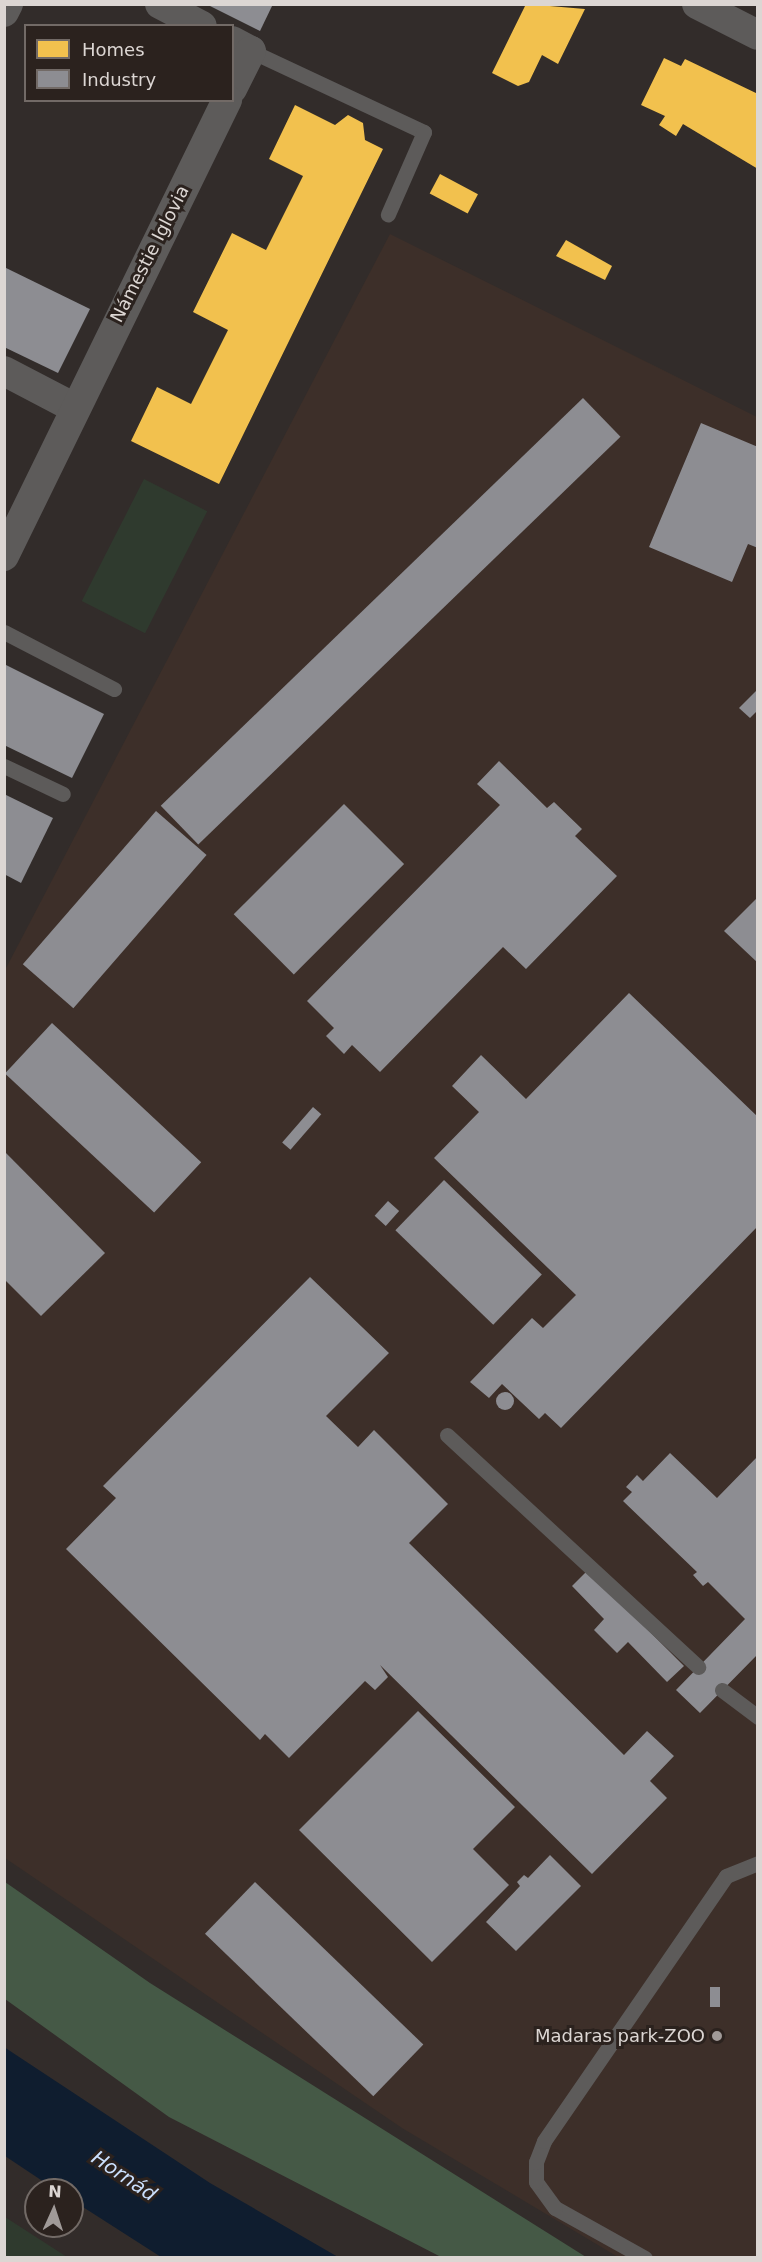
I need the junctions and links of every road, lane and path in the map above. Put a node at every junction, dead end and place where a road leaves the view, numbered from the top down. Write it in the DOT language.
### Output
graph roads {
  1 [pos="8,4"];
  2 [pos="160,4"];
  3 [pos="697,4"];
  4 [pos="4,12"];
  5 [pos="198,24"];
  6 [pos="758,34"];
  7 [pos="242,46"];
  8 [pos="234,80"];
  9 [pos="225,102"];
  10 [pos="388,214"];
  11 [pos="4,371"];
  12 [pos="73,407"];
  13 [pos="4,555"];
  14 [pos="4,632"];
  15 [pos="114,689"];
  16 [pos="4,766"];
  17 [pos="63,794"];
  18 [pos="447,1435"];
  19 [pos="698,1667"];
  20 [pos="722,1690"];
  21 [pos="758,1716"];
  22 [pos="758,1863"];
  23 [pos="645,2258"];
  1 -- 4 [label="street"];
  2 -- 5 [label="street"];
  3 -- 6 [label="street"];
  7 -- 8 [label="street"];
  7 -- 10 [label="lane"];
  9 -- 12 [label="street, Námestie Iglovia"];
  11 -- 12 [label="street"];
  12 -- 13 [label="street, Námestie Iglovia"];
  14 -- 15 [label="lane"];
  16 -- 17 [label="lane"];
  18 -- 19 [label="lane"];
  20 -- 21 [label="lane"];
  22 -- 23 [label="lane"];
}
